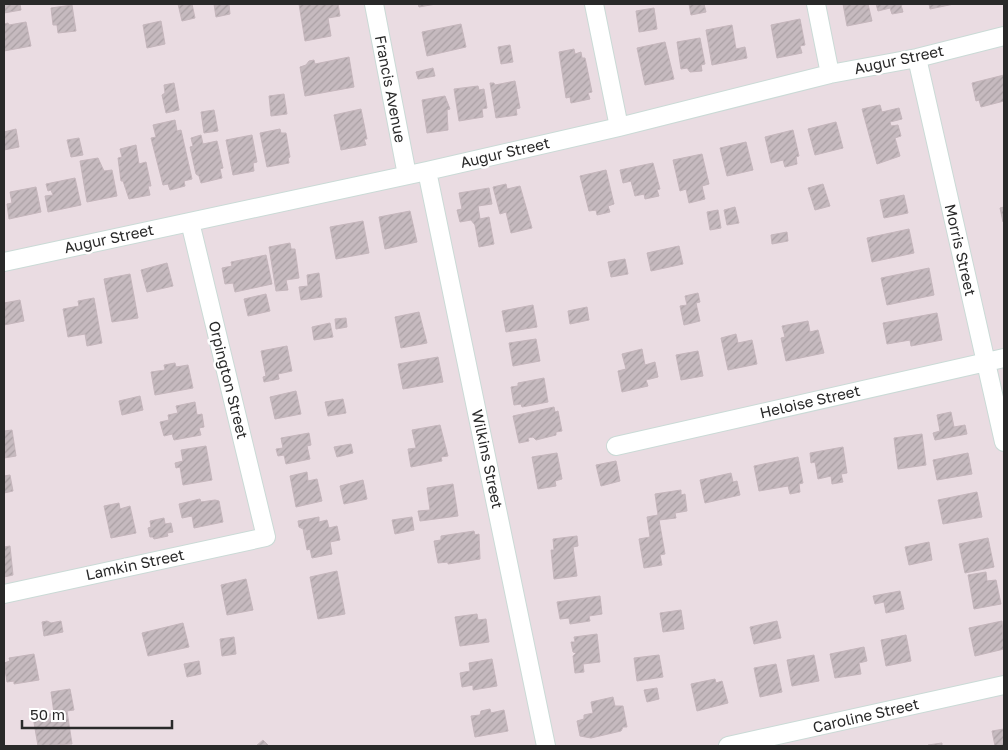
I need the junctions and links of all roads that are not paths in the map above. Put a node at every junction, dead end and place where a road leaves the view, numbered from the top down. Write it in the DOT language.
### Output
graph roads {
  1 [pos="374,4"];
  2 [pos="594,4"];
  3 [pos="816,4"];
  4 [pos="1004,36"];
  5 [pos="917,58"];
  6 [pos="830,74"];
  7 [pos="619,127"];
  8 [pos="427,171"];
  9 [pos="407,175"];
  10 [pos="190,222"];
  11 [pos="4,262"];
  12 [pos="1004,358"];
  13 [pos="986,363"];
  14 [pos="1004,442"];
  15 [pos="616,446"];
  16 [pos="266,537"];
  17 [pos="4,594"];
  18 [pos="1004,685"];
  19 [pos="546,746"];
  20 [pos="728,746"];
  1 -- 9 [label="street, Francis Avenue"];
  2 -- 7 [label="street"];
  3 -- 6 [label="street"];
  4 -- 5 [label="street, Augur Street"];
  5 -- 6 [label="street, Augur Street"];
  5 -- 13 [label="street, Morris Street"];
  6 -- 7 [label="street, Augur Street"];
  7 -- 8 [label="street, Augur Street"];
  8 -- 9 [label="street, Augur Street"];
  8 -- 19 [label="street, Wilkins Street"];
  9 -- 10 [label="street, Augur Street"];
  10 -- 11 [label="street, Augur Street"];
  10 -- 16 [label="street, Orpington Street"];
  12 -- 13 [label="street, Heloise Street"];
  13 -- 14 [label="street, Morris Street"];
  13 -- 15 [label="street, Heloise Street"];
  16 -- 17 [label="street, Lamkin Street"];
  18 -- 20 [label="street, Caroline Street"];
}
